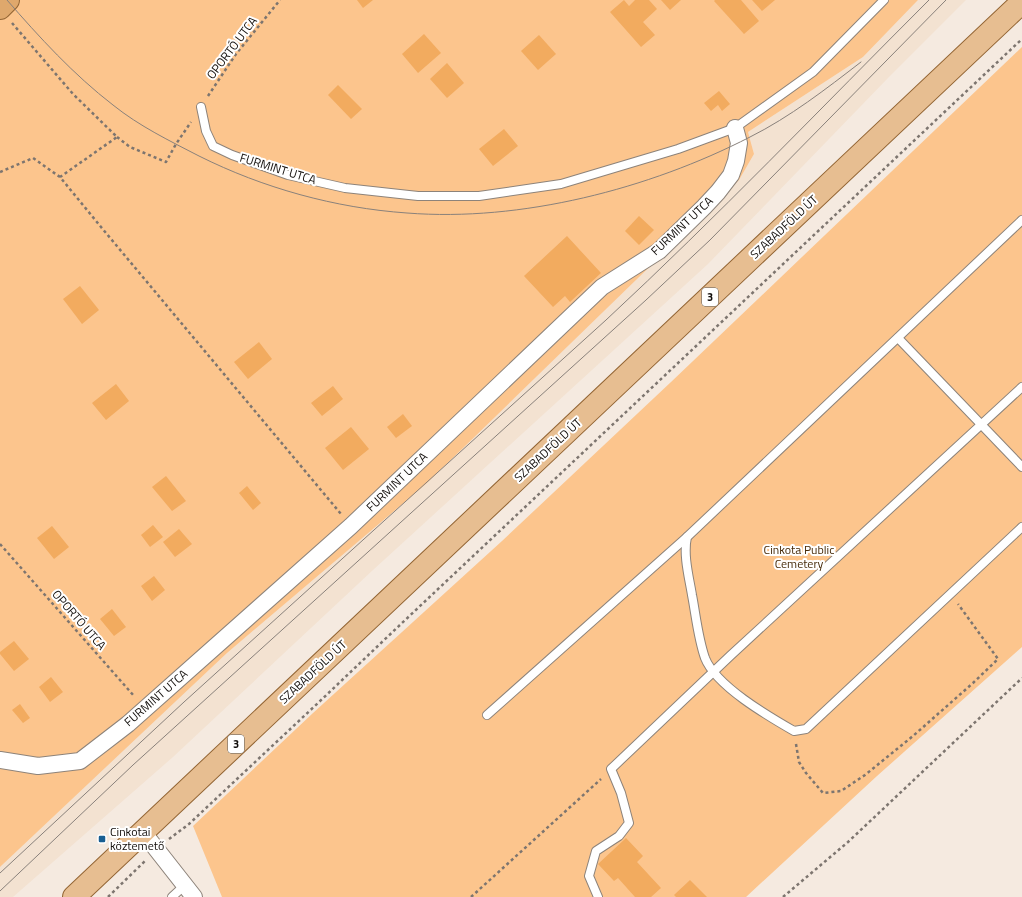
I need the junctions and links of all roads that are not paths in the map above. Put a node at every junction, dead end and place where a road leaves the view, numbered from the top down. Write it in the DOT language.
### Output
graph roads {
  1 [pos="884,0"];
  2 [pos="1022,2"];
  3 [pos="201,107"];
  4 [pos="735,128"];
  5 [pos="1022,220"];
  6 [pos="898,338"];
  7 [pos="1022,387"];
  8 [pos="981,424"];
  9 [pos="1022,466"];
  10 [pos="1022,527"];
  11 [pos="687,537"];
  12 [pos="714,672"];
  13 [pos="487,715"];
  14 [pos="0,760"];
  15 [pos="143,832"];
  16 [pos="189,891"];
  17 [pos="74,897"];
  18 [pos="172,897"];
  19 [pos="598,897"];
  1 -- 4 [label="lane, FURMINT UTCA"];
  2 -- 15 [label="main road, SZABADFÖLD ÚT / 3"];
  3 -- 4 [label="lane, FURMINT UTCA"];
  4 -- 14 [label="street, FURMINT UTCA"];
  5 -- 6 [label="lane"];
  6 -- 8 [label="lane"];
  6 -- 11 [label="lane"];
  7 -- 8 [label="lane"];
  8 -- 9 [label="lane"];
  8 -- 12 [label="lane"];
  10 -- 12 [label="lane"];
  11 -- 12 [label="lane"];
  11 -- 13 [label="lane"];
  12 -- 19 [label="lane"];
  15 -- 16 [label="street"];
  15 -- 17 [label="main road, SZABADFÖLD ÚT / 3"];
  16 -- 18 [label="lane"];
}
